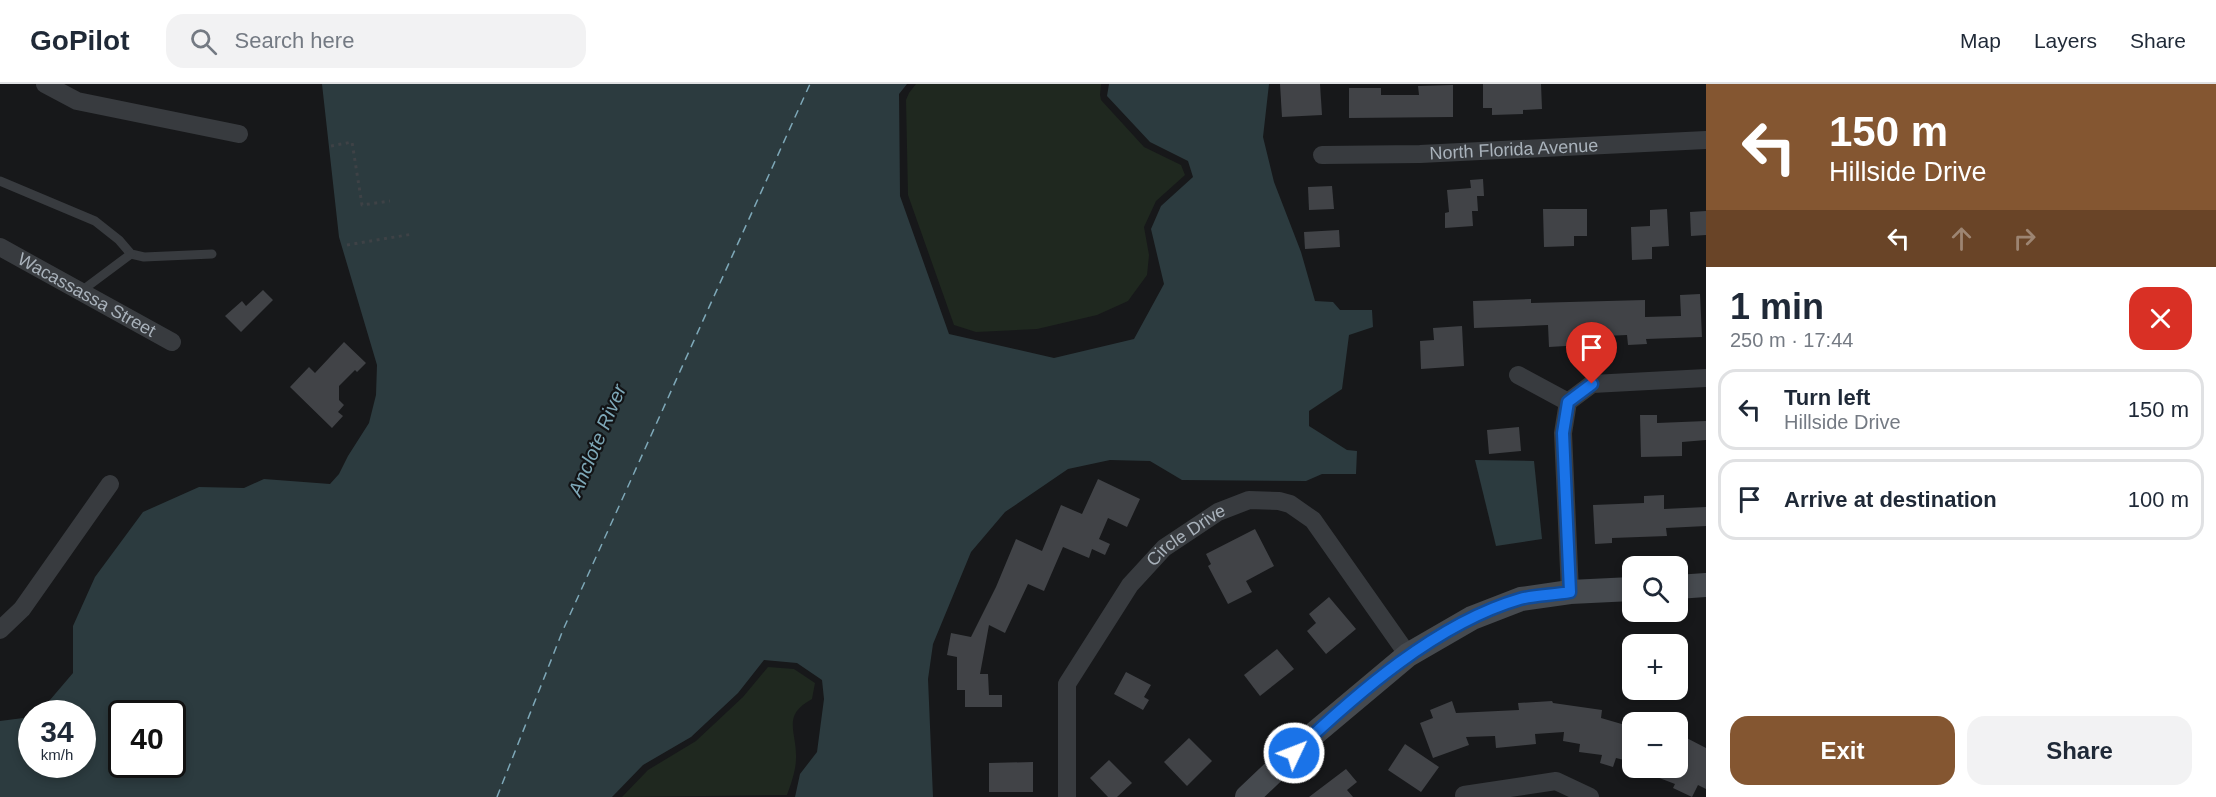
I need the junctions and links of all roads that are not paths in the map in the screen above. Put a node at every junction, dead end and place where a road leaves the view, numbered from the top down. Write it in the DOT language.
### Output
graph roads {
  1 [pos="45,84"];
  2 [pos="239,134"];
  3 [pos="1706,140"];
  4 [pos="1322,155"];
  5 [pos="0,181"];
  6 [pos="0,247"];
  7 [pos="131,254"];
  8 [pos="212,254"];
  9 [pos="80,292"];
  10 [pos="172,342"];
  11 [pos="1518,375"];
  12 [pos="1706,378"];
  13 [pos="1568,402"];
  14 [pos="110,484"];
  15 [pos="1706,585"];
  16 [pos="1688,586"];
  17 [pos="1622,589"];
  18 [pos="1570,592"];
  19 [pos="0,630"];
  20 [pos="1408,655"];
  21 [pos="1464,795"];
  22 [pos="1067,797"];
  23 [pos="1248,797"];
  24 [pos="1590,797"];
  1 -- 2 [label="street"];
  3 -- 4 [label="street, North Florida Avenue"];
  5 -- 7 [label="lane"];
  6 -- 9 [label="street, Wacassassa Street"];
  7 -- 8 [label="lane"];
  7 -- 9 [label="lane"];
  9 -- 10 [label="street, Wacassassa Street"];
  11 -- 13 [label="street"];
  12 -- 13 [label="street"];
  13 -- 18 [label="street"];
  14 -- 19 [label="street"];
  15 -- 16 [label="street"];
  17 -- 18 [label="street"];
  18 -- 20 [label="street"];
  20 -- 22 [label="street, Circle Drive"];
  20 -- 23 [label="street"];
  21 -- 24 [label="street"];
}
